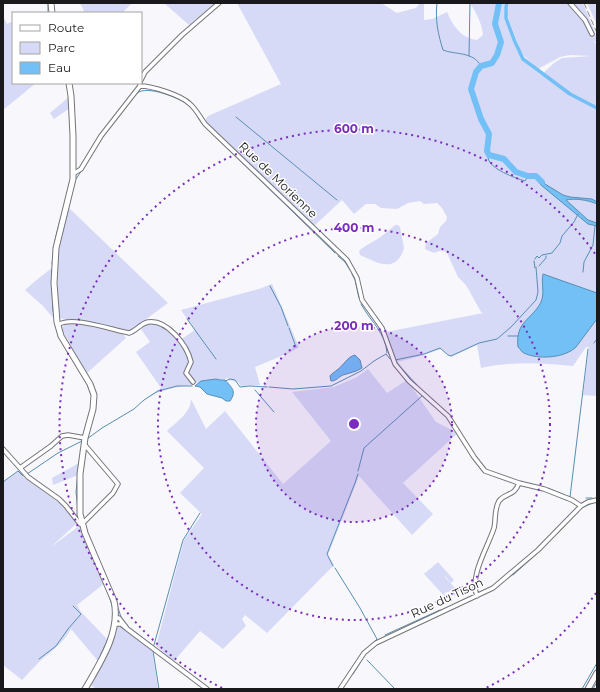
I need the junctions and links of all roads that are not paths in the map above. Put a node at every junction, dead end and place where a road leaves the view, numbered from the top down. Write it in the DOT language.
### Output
graph roads {
  1 [pos="219,3"];
  2 [pos="570,3"];
  3 [pos="592,34"];
  4 [pos="142,78"];
  5 [pos="69,84"];
  6 [pos="140,85"];
  7 [pos="73,174"];
  8 [pos="58,325"];
  9 [pos="193,382"];
  10 [pos="85,440"];
  11 [pos="3,449"];
  12 [pos="20,468"];
  13 [pos="519,483"];
  14 [pos="597,500"];
  15 [pos="581,506"];
  16 [pos="82,524"];
  17 [pos="477,596"];
  18 [pos="116,618"];
  19 [pos="116,624"];
  20 [pos="126,628"];
  21 [pos="597,673"];
  22 [pos="85,689"];
  23 [pos="207,689"];
  24 [pos="340,689"];
  25 [pos="588,689"];
  1 -- 4 [label="street"];
  2 -- 3 [label="street"];
  5 -- 7 [label="street"];
  6 -- 7 [label="street"];
  6 -- 13 [label="street, Rue de Morienne"];
  7 -- 8 [label="street"];
  8 -- 9 [label="street"];
  8 -- 10 [label="street"];
  10 -- 12 [label="street"];
  10 -- 16 [label="street"];
  10 -- 16 [label="street"];
  11 -- 12 [label="street"];
  12 -- 16 [label="street"];
  13 -- 15 [label="street, Rue de Morienne"];
  13 -- 17 [label="street"];
  14 -- 15 [label="street"];
  15 -- 17 [label="street, Rue du Tison"];
  16 -- 18 [label="street"];
  17 -- 24 [label="street, Rue du Tison"];
  18 -- 19 [label="street"];
  18 -- 20 [label="street"];
  19 -- 20 [label="street"];
  19 -- 22 [label="street"];
  20 -- 23 [label="street"];
  21 -- 25 [label="street"];
}
